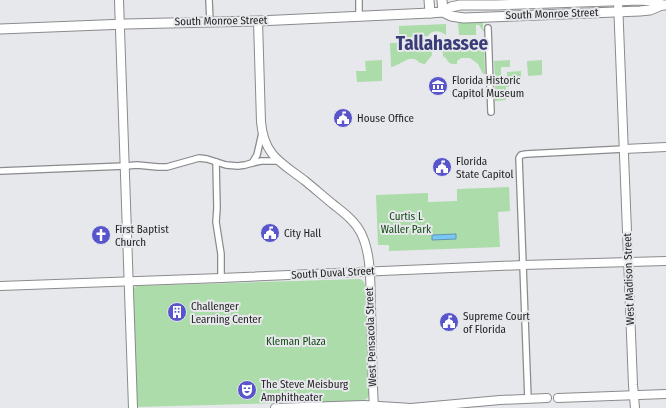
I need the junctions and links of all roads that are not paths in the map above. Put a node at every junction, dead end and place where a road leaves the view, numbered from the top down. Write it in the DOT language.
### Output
graph roads {
  1 [pos="118,0"];
  2 [pos="209,0"];
  3 [pos="359,0"];
  4 [pos="429,0"];
  5 [pos="442,0"];
  6 [pos="618,1"];
  7 [pos="663,3"];
  8 [pos="443,12"];
  9 [pos="619,12"];
  10 [pos="430,13"];
  11 [pos="359,16"];
  12 [pos="258,21"];
  13 [pos="210,22"];
  14 [pos="119,24"];
  15 [pos="488,28"];
  16 [pos="0,29"];
  17 [pos="491,112"];
  18 [pos="262,133"];
  19 [pos="666,147"];
  20 [pos="624,149"];
  21 [pos="279,161"];
  22 [pos="216,162"];
  23 [pos="252,163"];
  24 [pos="125,166"];
  25 [pos="0,171"];
  26 [pos="666,261"];
  27 [pos="628,262"];
  28 [pos="523,265"];
  29 [pos="369,272"];
  30 [pos="221,278"];
  31 [pos="129,281"];
  32 [pos="0,286"];
  33 [pos="666,394"];
  34 [pos="634,395"];
  35 [pos="546,398"];
  36 [pos="558,398"];
  37 [pos="528,399"];
  38 [pos="374,407"];
  39 [pos="133,408"];
  40 [pos="275,408"];
  41 [pos="635,408"];
  1 -- 14 [label="main road"];
  2 -- 13 [label="street"];
  3 -- 11 [label="street"];
  4 -- 10 [label="main road"];
  5 -- 8 [label="main road"];
  6 -- 7 [label="main road, South Monroe Street"];
  6 -- 8 [label="main road, South Monroe Street"];
  6 -- 9 [label="main road, West Madison Street"];
  7 -- 9 [label="main road, South Monroe Street"];
  8 -- 9 [label="main road, South Monroe Street"];
  8 -- 10 [label="main road, South Monroe Street"];
  9 -- 20 [label="main road, West Madison Street"];
  10 -- 11 [label="main road, South Monroe Street"];
  11 -- 12 [label="main road, South Monroe Street"];
  12 -- 13 [label="main road, South Monroe Street"];
  12 -- 18 [label="main road"];
  13 -- 14 [label="main road, South Monroe Street"];
  14 -- 16 [label="main road, South Monroe Street"];
  14 -- 24 [label="main road"];
  15 -- 17 [label="street"];
  18 -- 21 [label="main road, West Pensacola Street"];
  18 -- 23 [label="street"];
  19 -- 20 [label="main road"];
  20 -- 27 [label="main road, West Madison Street"];
  20 -- 28 [label="street"];
  21 -- 23 [label="street"];
  21 -- 29 [label="main road, West Pensacola Street"];
  22 -- 23 [label="street"];
  22 -- 24 [label="street"];
  22 -- 30 [label="street"];
  24 -- 25 [label="street"];
  24 -- 31 [label="main road"];
  26 -- 27 [label="main road, South Duval Street"];
  27 -- 28 [label="main road, South Duval Street"];
  27 -- 34 [label="main road, West Madison Street"];
  28 -- 29 [label="main road, South Duval Street"];
  28 -- 37 [label="street"];
  29 -- 30 [label="main road, South Duval Street"];
  29 -- 38 [label="main road, West Pensacola Street"];
  30 -- 31 [label="main road, South Duval Street"];
  31 -- 32 [label="main road, South Duval Street"];
  31 -- 39 [label="main road"];
  33 -- 34 [label="main road"];
  34 -- 36 [label="main road"];
  34 -- 41 [label="main road, West Madison Street"];
  35 -- 37 [label="main road"];
  37 -- 38 [label="main road"];
  38 -- 40 [label="main road"];
}
